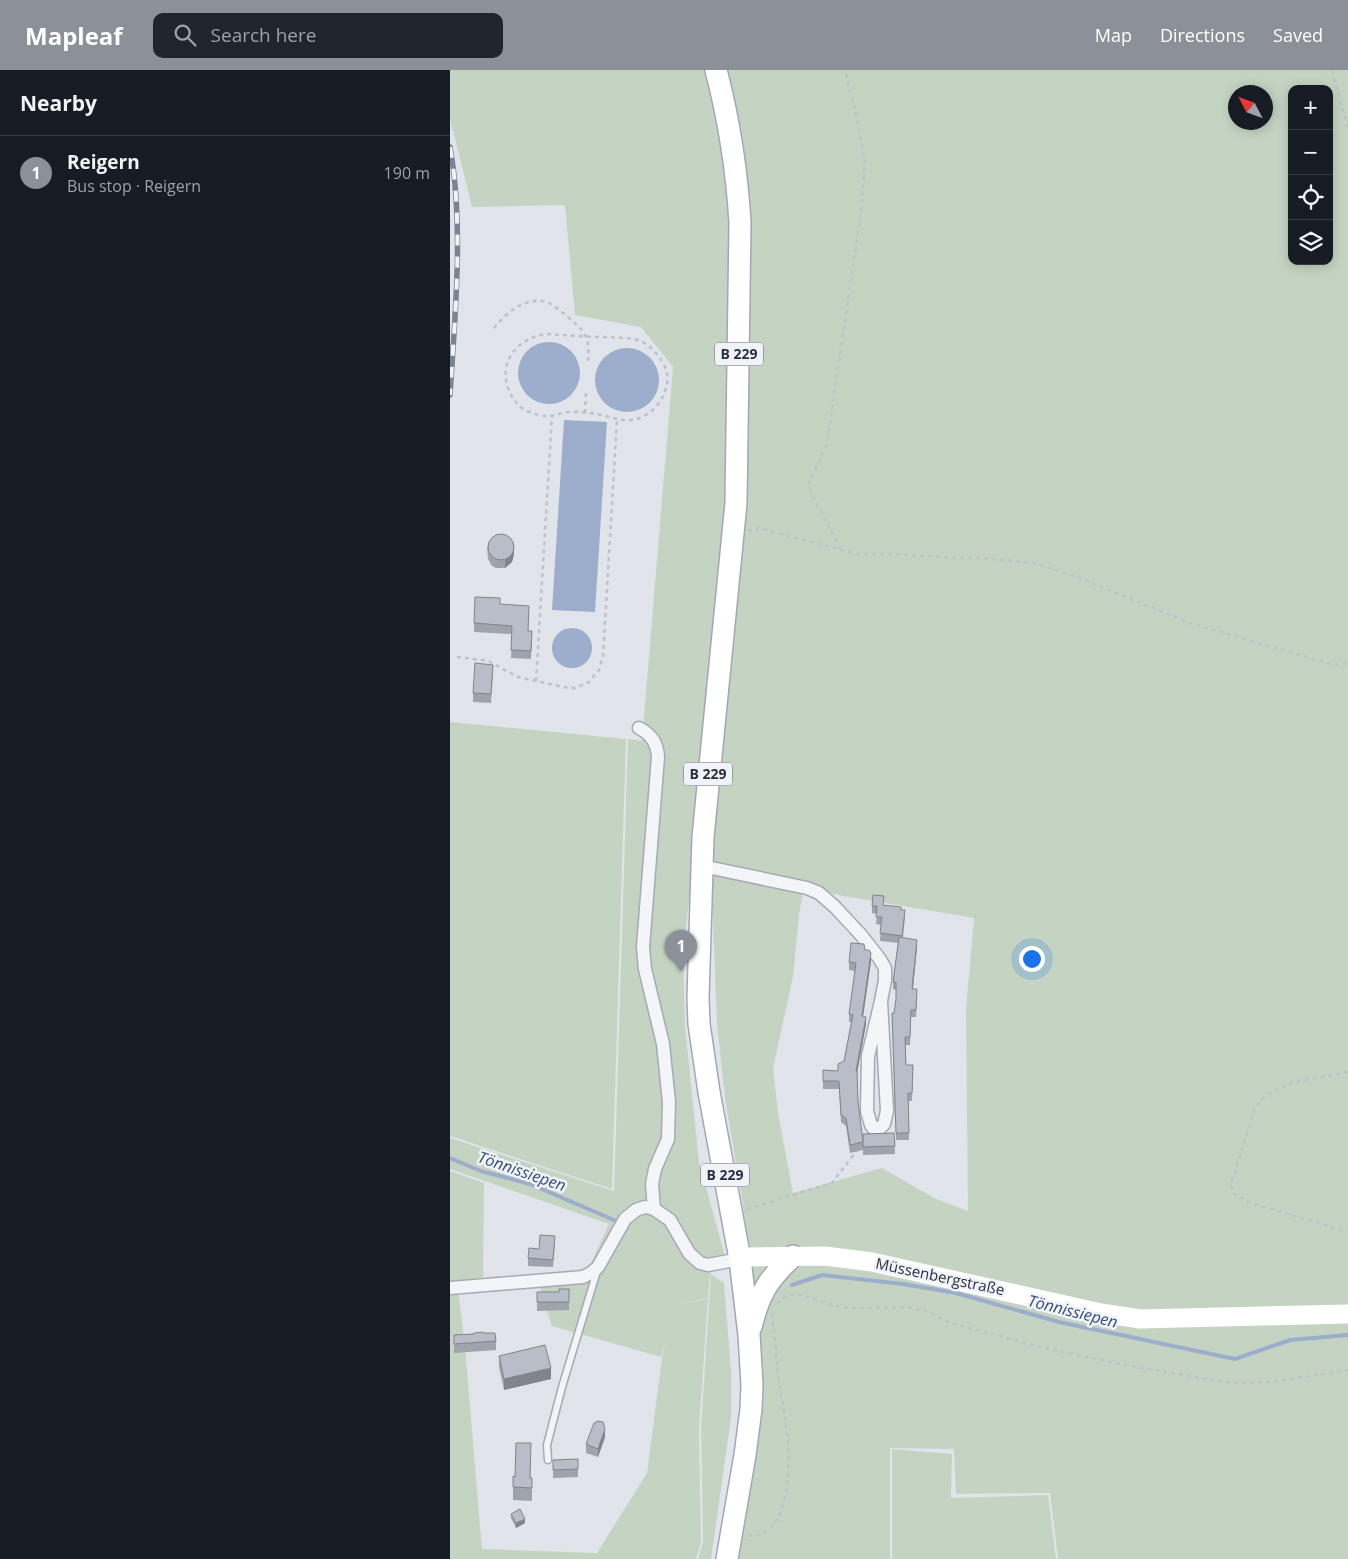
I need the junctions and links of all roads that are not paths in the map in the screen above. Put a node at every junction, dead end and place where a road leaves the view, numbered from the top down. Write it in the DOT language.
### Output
graph roads {
  1 [pos="716,70"];
  2 [pos="639,728"];
  3 [pos="702,866"];
  4 [pos="881,1001"];
  5 [pos="654,1209"];
  6 [pos="793,1256"];
  7 [pos="740,1259"];
  8 [pos="598,1267"];
  9 [pos="450,1288"];
  10 [pos="1348,1314"];
  11 [pos="749,1335"];
  12 [pos="548,1460"];
  13 [pos="727,1559"];
  1 -- 3 [label="main road, B 229"];
  2 -- 5 [label="street"];
  3 -- 4 [label="street"];
  3 -- 7 [label="main road, B 229"];
  4 -- 4 [label="street"];
  5 -- 7 [label="street"];
  5 -- 8 [label="street"];
  6 -- 7 [label="main road, Müssenbergstraße"];
  6 -- 10 [label="main road, Müssenbergstraße"];
  6 -- 11 [label="main road"];
  7 -- 11 [label="main road, B 229"];
  8 -- 9 [label="street"];
  8 -- 12 [label="lane"];
  11 -- 13 [label="main road, B 229"];
}
